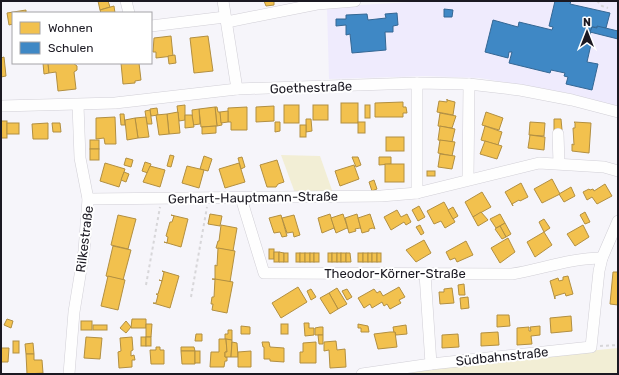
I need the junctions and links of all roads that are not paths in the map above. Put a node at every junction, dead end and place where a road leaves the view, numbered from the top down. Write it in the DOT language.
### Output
graph roads {
  1 [pos="126,1"];
  2 [pos="223,1"];
  3 [pos="355,1"];
  4 [pos="316,3"];
  5 [pos="129,12"];
  6 [pos="226,20"];
  7 [pos="152,26"];
  8 [pos="417,83"];
  9 [pos="469,84"];
  10 [pos="237,89"];
  11 [pos="78,105"];
  12 [pos="1,106"];
  13 [pos="618,112"];
  14 [pos="558,134"];
  15 [pos="559,163"];
  16 [pos="618,171"];
  17 [pos="468,179"];
  18 [pos="417,192"];
  19 [pos="241,198"];
  20 [pos="88,199"];
  21 [pos="618,221"];
  22 [pos="602,258"];
  23 [pos="425,274"];
  24 [pos="431,364"];
  25 [pos="69,374"];
  26 [pos="362,374"];
  1 -- 5 [label="street"];
  2 -- 6 [label="street"];
  3 -- 4 [label="street"];
  4 -- 6 [label="street"];
  6 -- 7 [label="street"];
  6 -- 10 [label="street"];
  8 -- 9 [label="street, Goethestraße"];
  8 -- 10 [label="street, Goethestraße"];
  8 -- 18 [label="street"];
  9 -- 13 [label="street, Goethestraße"];
  9 -- 17 [label="street"];
  10 -- 11 [label="street, Goethestraße"];
  11 -- 12 [label="street, Goethestraße"];
  11 -- 20 [label="street, Rilkestraße"];
  14 -- 15 [label="street"];
  15 -- 16 [label="street, Gerhart-Hauptmann-Straße"];
  15 -- 17 [label="street, Gerhart-Hauptmann-Straße"];
  17 -- 18 [label="street, Gerhart-Hauptmann-Straße"];
  18 -- 19 [label="street, Gerhart-Hauptmann-Straße"];
  19 -- 20 [label="street, Gerhart-Hauptmann-Straße"];
  19 -- 23 [label="street, Theodor-Körner-Straße"];
  20 -- 25 [label="street, Rilkestraße"];
  21 -- 22 [label="street"];
  22 -- 23 [label="street, Theodor-Körner-Straße"];
  22 -- 24 [label="street, Südbahnstraße"];
  23 -- 24 [label="street"];
  24 -- 26 [label="street, Südbahnstraße"];
}
